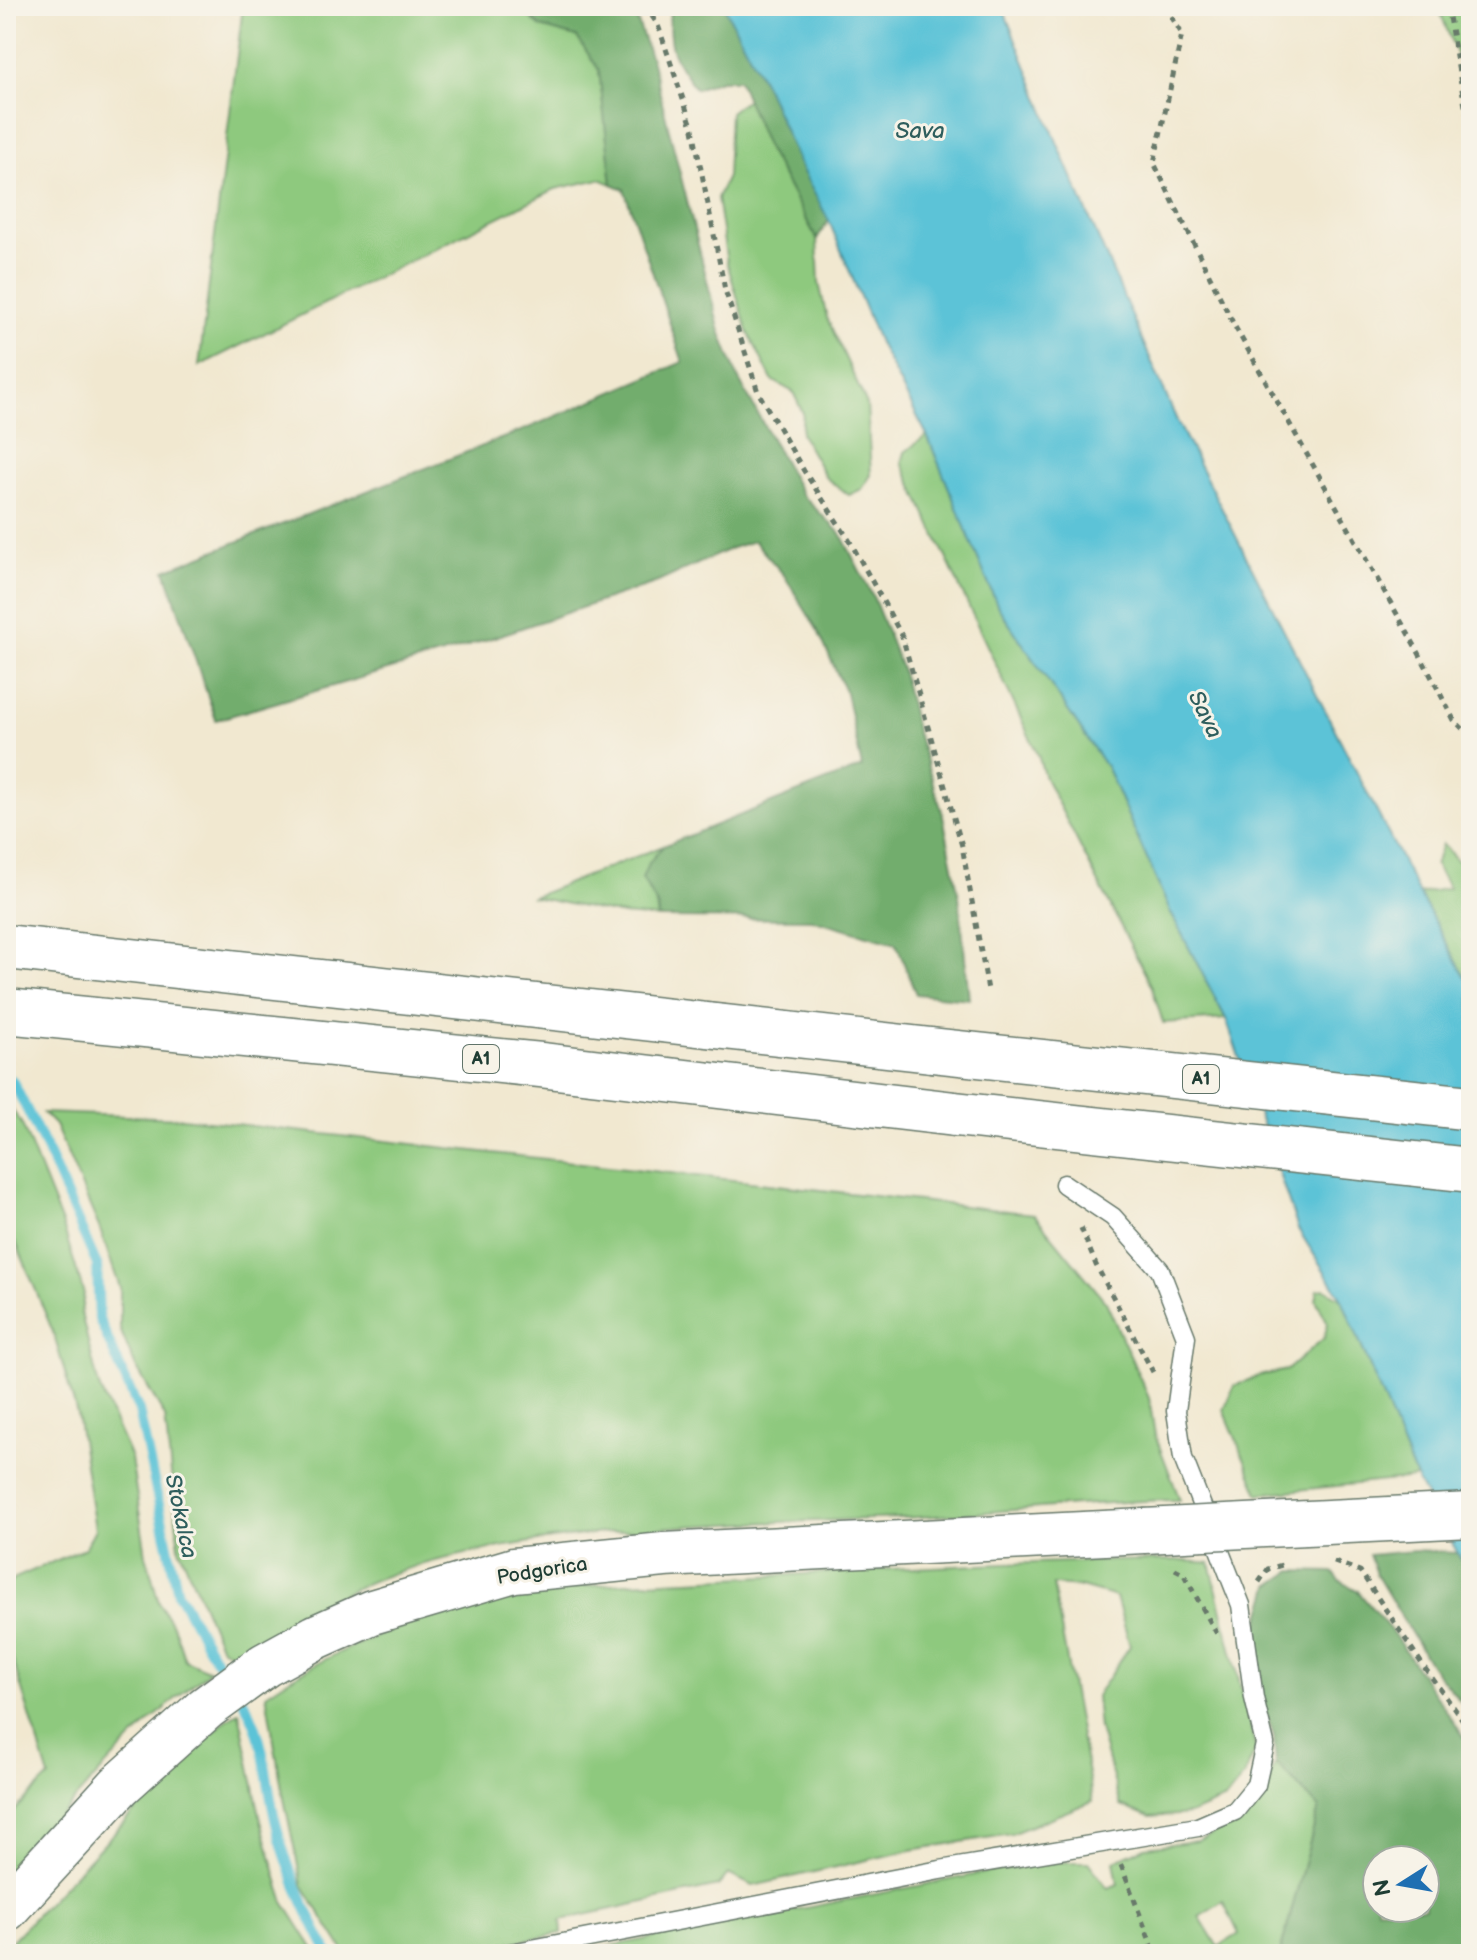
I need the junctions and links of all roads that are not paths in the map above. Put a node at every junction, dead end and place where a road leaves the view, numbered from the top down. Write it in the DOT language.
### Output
graph roads {
  1 [pos="6,947"];
  2 [pos="6,1011"];
  3 [pos="1471,1108"];
  4 [pos="1471,1170"];
  5 [pos="1064,1184"];
  6 [pos="1471,1515"];
  7 [pos="6,1909"];
  8 [pos="506,1954"];
  1 -- 3 [label="main road, A1, bridge"];
  2 -- 4 [label="main road, A1, bridge"];
  5 -- 8 [label="lane"];
  6 -- 7 [label="main road, Podgorica, bridge"];
}
